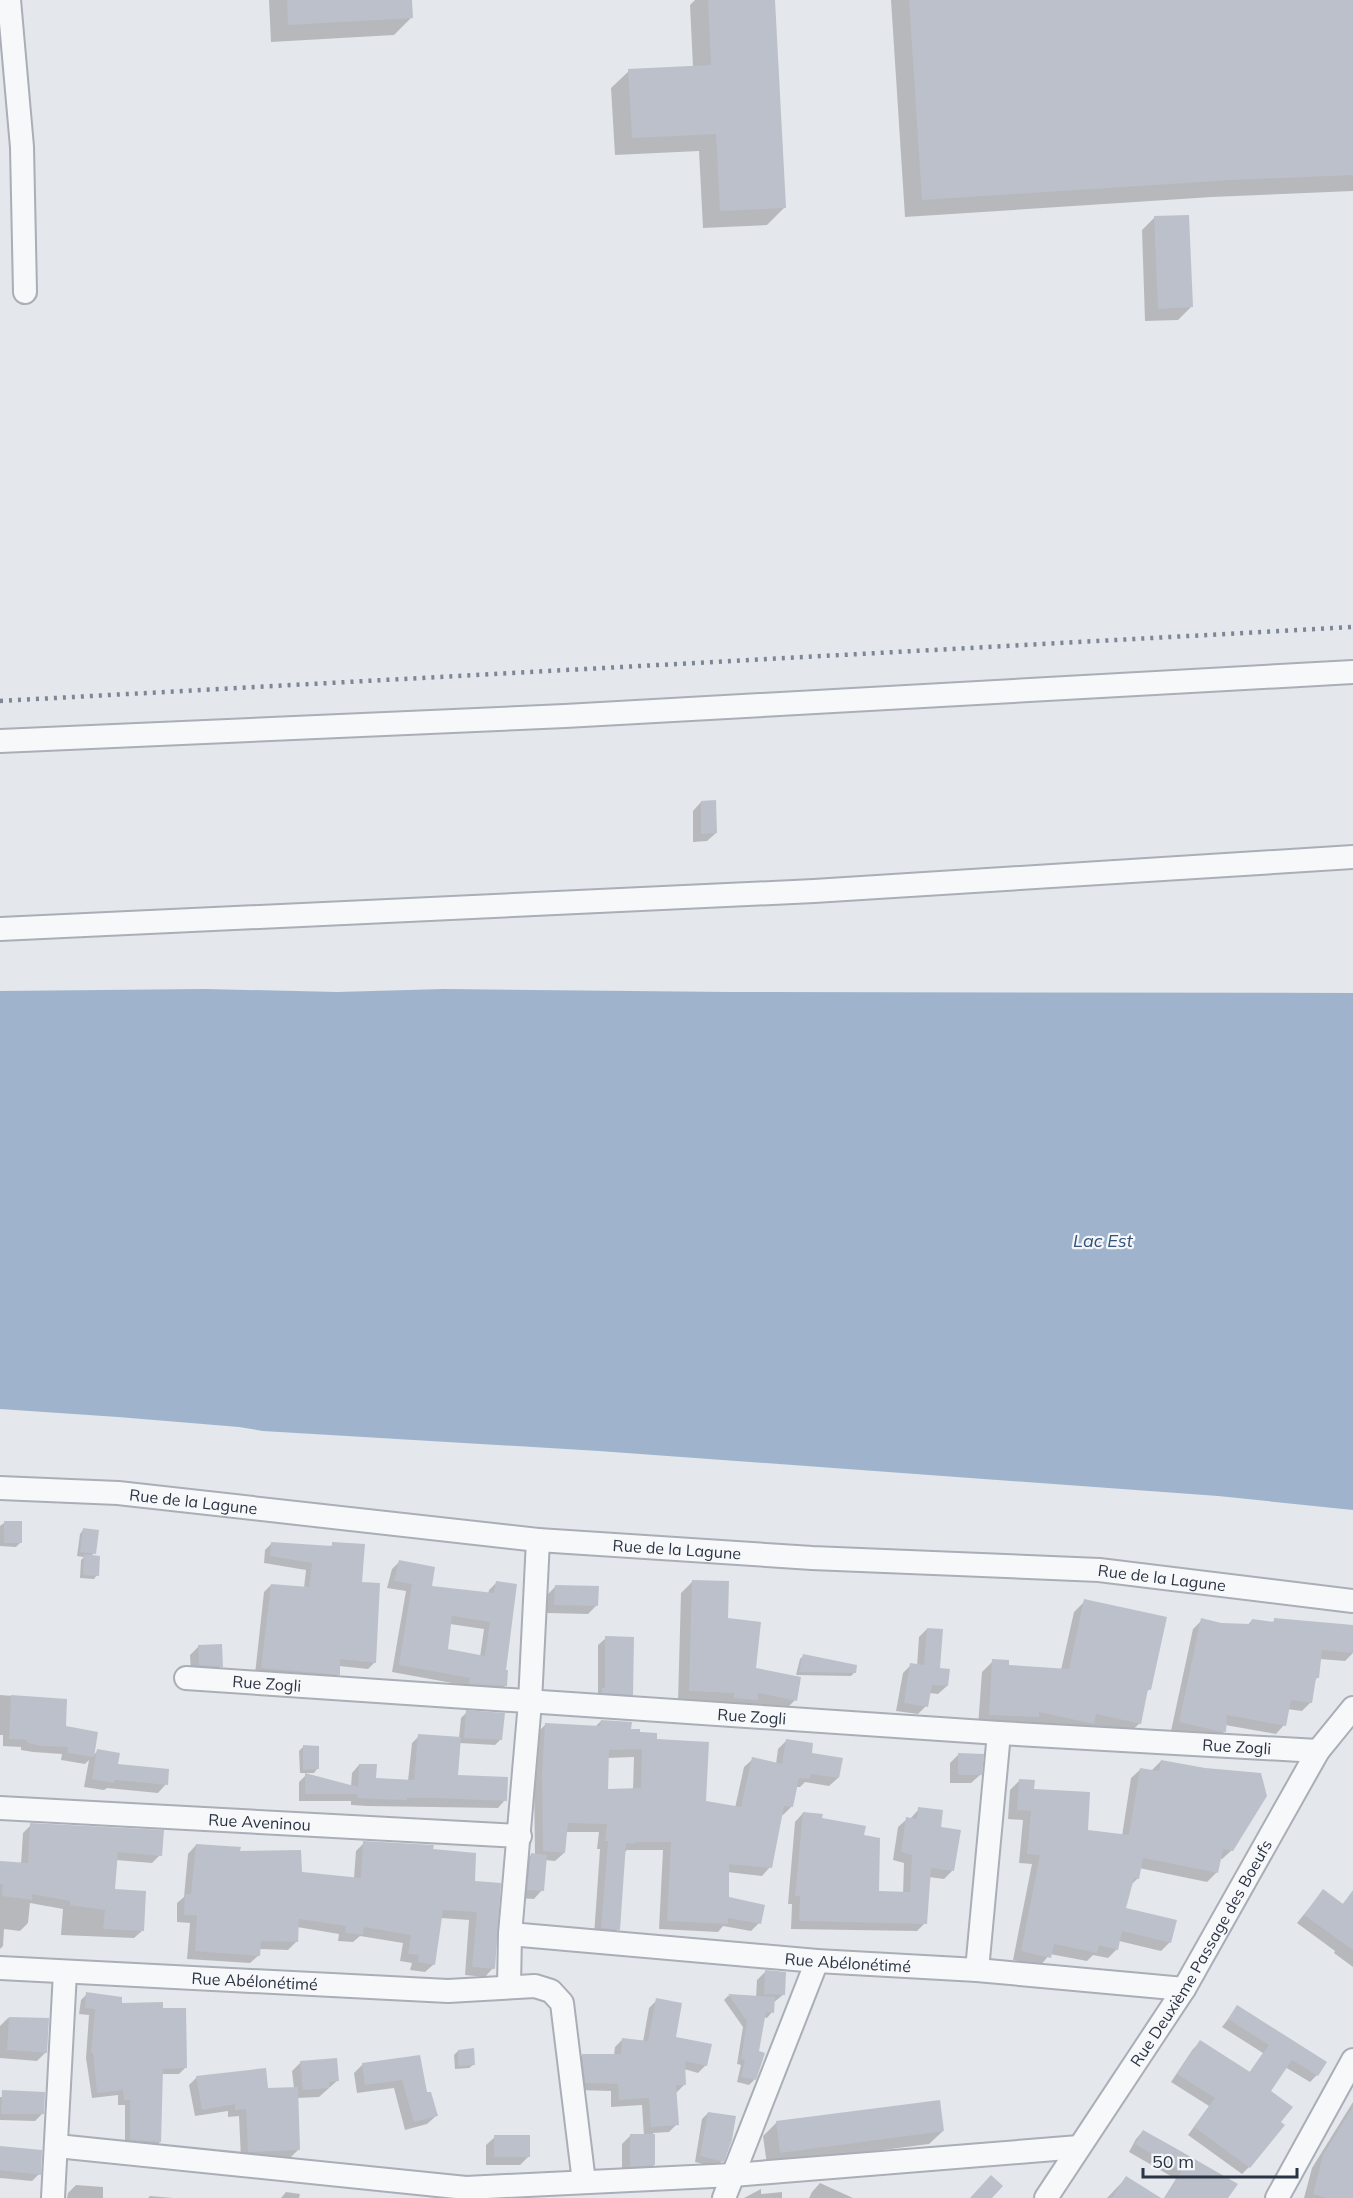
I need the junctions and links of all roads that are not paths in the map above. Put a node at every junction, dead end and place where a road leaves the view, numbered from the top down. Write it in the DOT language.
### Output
graph roads {
  1 [pos="9,0"];
  2 [pos="25,292"];
  3 [pos="1353,672"];
  4 [pos="0,741"];
  5 [pos="1353,857"];
  6 [pos="0,930"];
  7 [pos="0,1488"];
  8 [pos="538,1540"];
  9 [pos="1353,1601"];
  10 [pos="186,1678"];
  11 [pos="530,1702"];
  12 [pos="1353,1708"];
  13 [pos="999,1733"];
  14 [pos="1318,1751"];
  15 [pos="0,1808"];
  16 [pos="520,1836"];
  17 [pos="510,1934"];
  18 [pos="817,1961"];
  19 [pos="0,1968"];
  20 [pos="977,1970"];
  21 [pos="65,1972"];
  22 [pos="509,1986"];
  23 [pos="1184,1989"];
  24 [pos="1353,2060"];
  25 [pos="57,2146"];
  26 [pos="1079,2147"];
  27 [pos="733,2175"];
  28 [pos="584,2182"];
  29 [pos="464,2193"];
  30 [pos="54,2198"];
  31 [pos="724,2198"];
  32 [pos="1046,2198"];
  33 [pos="1277,2198"];
  1 -- 2 [label="street"];
  3 -- 4 [label="street"];
  5 -- 6 [label="street"];
  7 -- 8 [label="street, Rue de la Lagune"];
  8 -- 9 [label="street, Rue de la Lagune"];
  8 -- 11 [label="street"];
  10 -- 11 [label="street, Rue Zogli"];
  11 -- 13 [label="street, Rue Zogli"];
  11 -- 16 [label="street"];
  12 -- 14 [label="street, Rue Deuxième Passage des Boeufs"];
  13 -- 14 [label="street, Rue Zogli"];
  13 -- 20 [label="street"];
  14 -- 23 [label="street, Rue Deuxième Passage des Boeufs"];
  15 -- 16 [label="street, Rue Aveninou"];
  16 -- 17 [label="street"];
  17 -- 18 [label="street, Rue Abélonétimé"];
  17 -- 22 [label="street"];
  18 -- 20 [label="street, Rue Abélonétimé"];
  18 -- 27 [label="street"];
  19 -- 21 [label="street, Rue Abélonétimé"];
  20 -- 23 [label="street, Rue Abélonétimé"];
  21 -- 22 [label="street, Rue Abélonétimé"];
  21 -- 25 [label="street"];
  22 -- 28 [label="street, Rue Abélonétimé"];
  23 -- 26 [label="street, Rue Deuxième Passage des Boeufs"];
  24 -- 33 [label="street"];
  25 -- 29 [label="street"];
  25 -- 30 [label="street"];
  26 -- 27 [label="street"];
  26 -- 32 [label="street, Rue Deuxième Passage des Boeufs"];
  27 -- 28 [label="street"];
  27 -- 31 [label="street"];
  28 -- 29 [label="street"];
}
